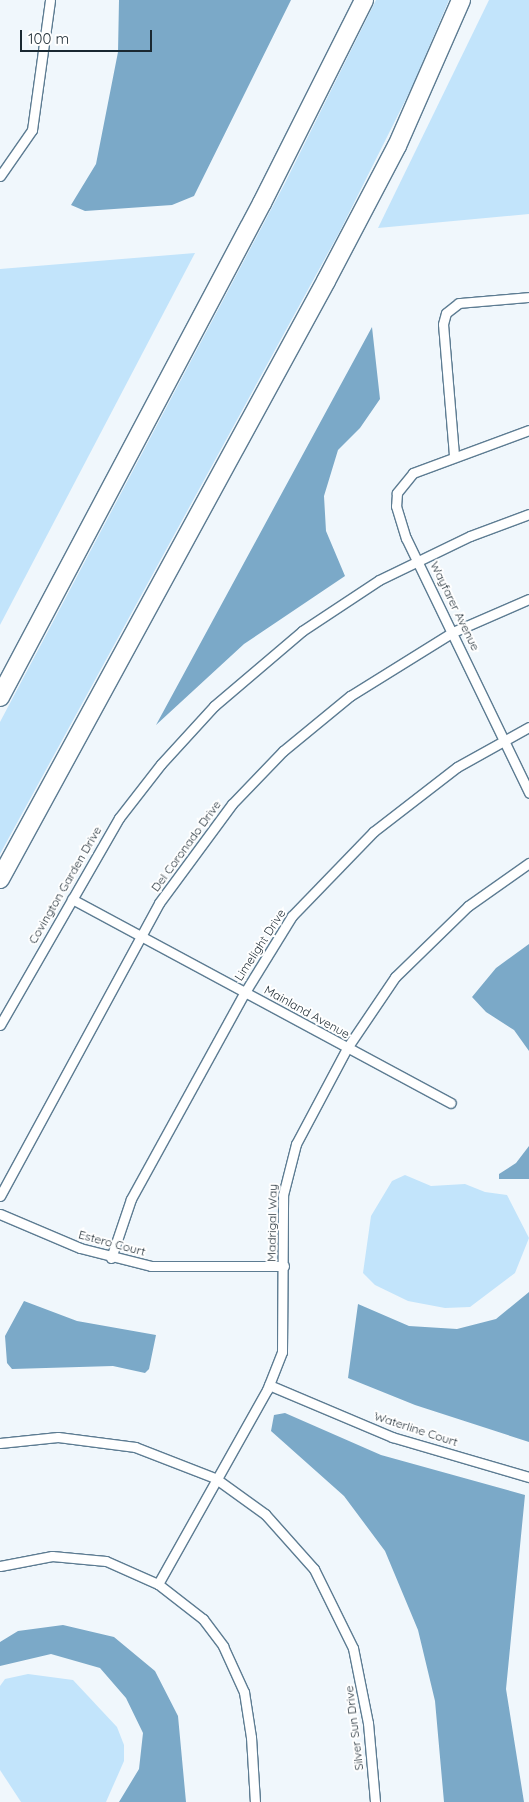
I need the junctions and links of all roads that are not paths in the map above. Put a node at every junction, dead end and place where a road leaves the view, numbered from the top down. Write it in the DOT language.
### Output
graph roads {
  1 [pos="50,0"];
  2 [pos="364,0"];
  3 [pos="461,0"];
  4 [pos="0,176"];
  5 [pos="529,297"];
  6 [pos="529,430"];
  7 [pos="454,455"];
  8 [pos="529,514"];
  9 [pos="418,560"];
  10 [pos="529,599"];
  11 [pos="453,632"];
  12 [pos="0,697"];
  13 [pos="529,727"];
  14 [pos="503,741"];
  15 [pos="529,793"];
  16 [pos="529,863"];
  17 [pos="0,879"];
  18 [pos="72,899"];
  19 [pos="142,934"];
  20 [pos="245,992"];
  21 [pos="0,1026"];
  22 [pos="347,1048"];
  23 [pos="451,1103"];
  24 [pos="0,1196"];
  25 [pos="0,1214"];
  26 [pos="110,1258"];
  27 [pos="284,1266"];
  28 [pos="269,1385"];
  29 [pos="0,1443"];
  30 [pos="529,1477"];
  31 [pos="215,1478"];
  32 [pos="0,1565"];
  33 [pos="158,1584"];
  34 [pos="255,1802"];
  35 [pos="375,1802"];
  1 -- 4 [label="street"];
  2 -- 12 [label="highway"];
  3 -- 17 [label="highway"];
  5 -- 7 [label="street"];
  6 -- 7 [label="street, Wayfarer Avenue"];
  7 -- 9 [label="street, Wayfarer Avenue"];
  8 -- 9 [label="street, Covington Garden Drive"];
  9 -- 11 [label="street, Wayfarer Avenue"];
  9 -- 18 [label="street, Covington Garden Drive"];
  10 -- 11 [label="street, Del Coronado Drive"];
  11 -- 14 [label="street, Wayfarer Avenue"];
  11 -- 19 [label="street, Del Coronado Drive"];
  13 -- 14 [label="street, Limelight Drive"];
  14 -- 15 [label="street, Wayfarer Avenue"];
  14 -- 20 [label="street, Limelight Drive"];
  16 -- 22 [label="street, Madrigal Way"];
  18 -- 19 [label="street, Mainland Avenue"];
  18 -- 21 [label="street, Covington Garden Drive"];
  19 -- 20 [label="street, Mainland Avenue"];
  19 -- 24 [label="street, Del Coronado Drive"];
  20 -- 22 [label="street, Mainland Avenue"];
  20 -- 26 [label="street, Limelight Drive"];
  22 -- 23 [label="street, Mainland Avenue"];
  22 -- 27 [label="street, Madrigal Way"];
  25 -- 26 [label="street, Estero Court"];
  26 -- 27 [label="street, Estero Court"];
  27 -- 28 [label="street, Madrigal Way"];
  28 -- 30 [label="street, Waterline Court"];
  28 -- 31 [label="street, Madrigal Way"];
  29 -- 31 [label="street, Silver Sun Drive"];
  31 -- 33 [label="street, Madrigal Way"];
  31 -- 35 [label="street, Silver Sun Drive"];
  32 -- 33 [label="street"];
  33 -- 34 [label="street"];
}
